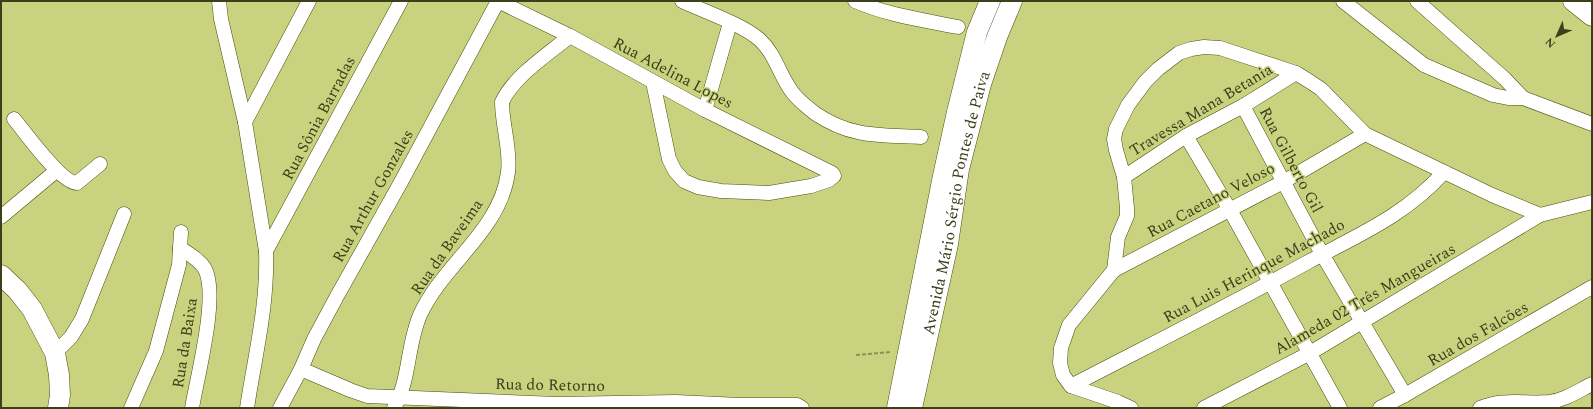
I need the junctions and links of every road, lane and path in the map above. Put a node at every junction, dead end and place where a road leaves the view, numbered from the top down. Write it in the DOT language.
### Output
graph roads {
  1 [pos="219,1"];
  2 [pos="309,1"];
  3 [pos="401,1"];
  4 [pos="498,1"];
  5 [pos="682,1"];
  6 [pos="855,1"];
  7 [pos="990,1"];
  8 [pos="1012,1"];
  9 [pos="1343,1"];
  10 [pos="1417,1"];
  11 [pos="1573,1"];
  12 [pos="1592,16"];
  13 [pos="730,23"];
  14 [pos="958,27"];
  15 [pos="570,36"];
  16 [pos="1296,73"];
  17 [pos="653,82"];
  18 [pos="1523,98"];
  19 [pos="1243,106"];
  20 [pos="705,110"];
  21 [pos="14,119"];
  22 [pos="245,122"];
  23 [pos="1592,124"];
  24 [pos="1365,134"];
  25 [pos="1186,136"];
  26 [pos="921,137"];
  27 [pos="100,164"];
  28 [pos="56,171"];
  29 [pos="1444,172"];
  30 [pos="1124,177"];
  31 [pos="1283,182"];
  32 [pos="1592,202"];
  33 [pos="1230,210"];
  34 [pos="124,214"];
  35 [pos="1540,215"];
  36 [pos="1,217"];
  37 [pos="181,232"];
  38 [pos="180,248"];
  39 [pos="266,251"];
  40 [pos="1322,254"];
  41 [pos="1114,270"];
  42 [pos="1,276"];
  43 [pos="1271,282"];
  44 [pos="1592,287"];
  45 [pos="1361,322"];
  46 [pos="908,351"];
  47 [pos="55,353"];
  48 [pos="1310,353"];
  49 [pos="856,355"];
  50 [pos="301,369"];
  51 [pos="1592,384"];
  52 [pos="1071,386"];
  53 [pos="1405,395"];
  54 [pos="397,402"];
  55 [pos="675,405"];
  56 [pos="740,407"];
  57 [pos="58,408"];
  58 [pos="131,408"];
  59 [pos="192,408"];
  60 [pos="247,408"];
  61 [pos="280,408"];
  62 [pos="802,408"];
  63 [pos="897,408"];
  64 [pos="912,408"];
  65 [pos="1131,408"];
  66 [pos="1204,408"];
  67 [pos="1340,408"];
  68 [pos="1380,408"];
  69 [pos="1480,408"];
  1 -- 22 [label="street"];
  2 -- 22 [label="street"];
  3 -- 39 [label="street, Rua Sônia Barradas"];
  4 -- 15 [label="street, Rua Adelina Lopes"];
  4 -- 50 [label="street, Rua Arthur Gonzales"];
  5 -- 13 [label="street"];
  6 -- 14 [label="street"];
  7 -- 46 [label="main road, Avenida Mário Sérgio Pontes de Paiva"];
  8 -- 64 [label="main road, Avenida Mário Sérgio Pontes de Paiva"];
  9 -- 18 [label="street"];
  10 -- 18 [label="street"];
  11 -- 12 [label="main road"];
  13 -- 20 [label="street"];
  13 -- 26 [label="street"];
  15 -- 17 [label="street, Rua Adelina Lopes"];
  15 -- 54 [label="street, Rua da Baveima"];
  16 -- 19 [label="street, Travessa Mana Betania"];
  16 -- 24 [label="street"];
  16 -- 30 [label="street"];
  17 -- 20 [label="street, Rua Adelina Lopes"];
  17 -- 20 [label="street, Rua Adelina Lopes"];
  18 -- 23 [label="street"];
  19 -- 25 [label="street, Travessa Mana Betania"];
  19 -- 31 [label="street, Rua Gilberto Gil"];
  21 -- 28 [label="street"];
  22 -- 39 [label="street"];
  24 -- 29 [label="street"];
  24 -- 31 [label="street, Rua Caetano Veloso"];
  25 -- 30 [label="street, Travessa Mana Betania"];
  25 -- 33 [label="street"];
  27 -- 28 [label="street"];
  28 -- 36 [label="street"];
  29 -- 35 [label="street"];
  29 -- 40 [label="street, Rua Luis Herinque Machado"];
  30 -- 41 [label="street"];
  31 -- 33 [label="street, Rua Caetano Veloso"];
  31 -- 40 [label="street, Rua Gilberto Gil"];
  32 -- 35 [label="street, Alameda 02 Três Mangueiras"];
  33 -- 41 [label="street, Rua Caetano Veloso"];
  33 -- 43 [label="street"];
  34 -- 47 [label="street"];
  35 -- 45 [label="street, Alameda 02 Três Mangueiras"];
  37 -- 38 [label="street"];
  38 -- 58 [label="street"];
  38 -- 59 [label="street, Rua da Baixa"];
  39 -- 60 [label="street"];
  40 -- 43 [label="street, Rua Luis Herinque Machado"];
  40 -- 45 [label="street, Rua Gilberto Gil"];
  41 -- 52 [label="street"];
  42 -- 47 [label="main road"];
  43 -- 48 [label="street"];
  43 -- 52 [label="street, Rua Luis Herinque Machado"];
  44 -- 53 [label="street, Rua dos Falcões"];
  45 -- 48 [label="street, Alameda 02 Três Mangueiras"];
  45 -- 53 [label="street, Rua Gilberto Gil"];
  46 -- 49 [label="path"];
  46 -- 63 [label="main road, Avenida Mário Sérgio Pontes de Paiva"];
  47 -- 57 [label="main road"];
  48 -- 66 [label="street, Alameda 02 Três Mangueiras"];
  48 -- 67 [label="street"];
  50 -- 54 [label="street, Rua do Retorno"];
  50 -- 61 [label="street, Rua Arthur Gonzales"];
  51 -- 69 [label="street"];
  52 -- 65 [label="street"];
  53 -- 68 [label="street, Rua dos Falcões"];
  54 -- 55 [label="street, Rua do Retorno"];
  55 -- 56 [label="street, Rua do Retorno"];
  56 -- 62 [label="street, Rua do Retorno"];
}
